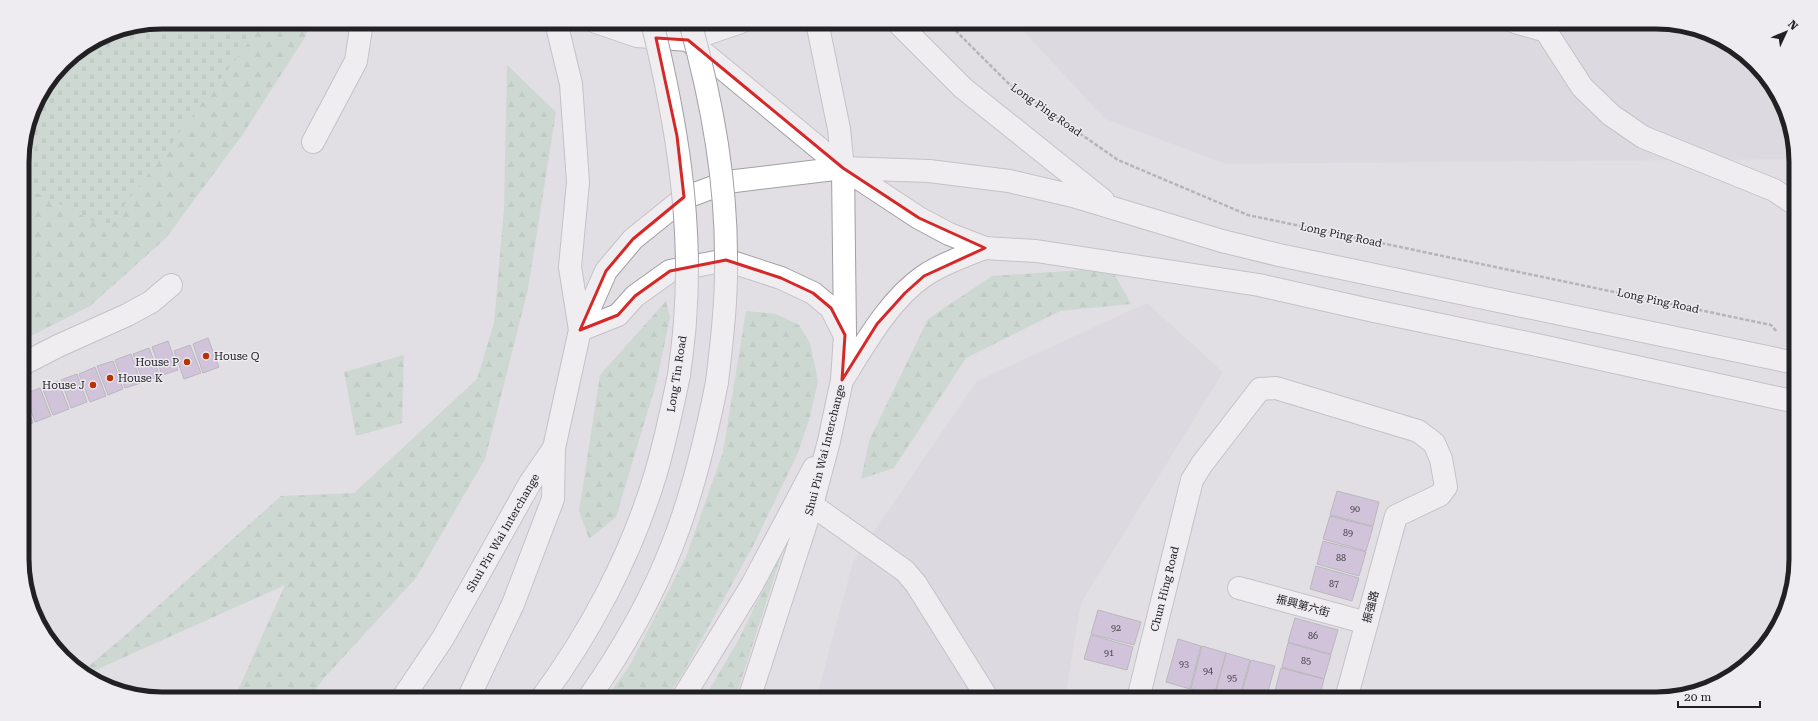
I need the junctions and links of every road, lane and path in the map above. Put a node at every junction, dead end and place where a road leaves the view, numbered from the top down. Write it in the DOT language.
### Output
graph roads {
  1 [pos="361,29"];
  2 [pos="558,29"];
  3 [pos="616,29"];
  4 [pos="654,29"];
  5 [pos="701,29"];
  6 [pos="818,29"];
  7 [pos="904,29"];
  8 [pos="954,29"];
  9 [pos="1544,29"];
  10 [pos="689,31"];
  11 [pos="313,142"];
  12 [pos="843,168"];
  13 [pos="1789,200"];
  14 [pos="1110,206"];
  15 [pos="985,248"];
  16 [pos="171,285"];
  17 [pos="580,330"];
  18 [pos="845,335"];
  19 [pos="1780,336"];
  20 [pos="29,361"];
  21 [pos="1789,362"];
  22 [pos="842,380"];
  23 [pos="1789,400"];
  24 [pos="829,441"];
  25 [pos="554,448"];
  26 [pos="812,505"];
  27 [pos="1396,516"];
  28 [pos="1239,588"];
  29 [pos="1367,623"];
  30 [pos="407,692"];
  31 [pos="471,692"];
  32 [pos="545,692"];
  33 [pos="592,692"];
  34 [pos="686,692"];
  35 [pos="751,692"];
  36 [pos="984,692"];
  37 [pos="1140,692"];
  38 [pos="1348,692"];
  1 -- 11 [label="main road"];
  2 -- 17 [label="main road"];
  3 -- 10 [label="main road"];
  4 -- 32 [label="main road, Long Tin Road, bridge"];
  5 -- 10 [label="main road"];
  6 -- 12 [label="main road"];
  7 -- 14 [label="main road"];
  8 -- 19 [label="path, Long Ping Road"];
  9 -- 13 [label="main road"];
  10 -- 12 [label="main road"];
  10 -- 33 [label="main road, bridge"];
  12 -- 14 [label="main road, Shui Pin Wai Interchange"];
  12 -- 15 [label="main road"];
  12 -- 17 [label="main road, Shui Pin Wai Interchange"];
  12 -- 18 [label="main road, Shui Pin Wai Interchange"];
  14 -- 21 [label="main road"];
  15 -- 22 [label="main road"];
  15 -- 23 [label="main road"];
  16 -- 20 [label="main road"];
  17 -- 18 [label="main road"];
  17 -- 25 [label="main road, Shui Pin Wai Interchange"];
  18 -- 22 [label="main road, Shui Pin Wai Interchange"];
  22 -- 24 [label="main road, Shui Pin Wai Interchange"];
  24 -- 26 [label="main road, Shui Pin Wai Interchange"];
  24 -- 34 [label="main road"];
  25 -- 30 [label="main road, Shui Pin Wai Interchange"];
  25 -- 31 [label="main road"];
  26 -- 35 [label="main road, Shui Pin Wai Interchange"];
  26 -- 36 [label="main road"];
  27 -- 29 [label="main road, 振強路"];
  27 -- 37 [label="main road, Chun Hing Road"];
  28 -- 29 [label="main road, 振興第六街"];
  29 -- 38 [label="main road, 振強路"];
}
